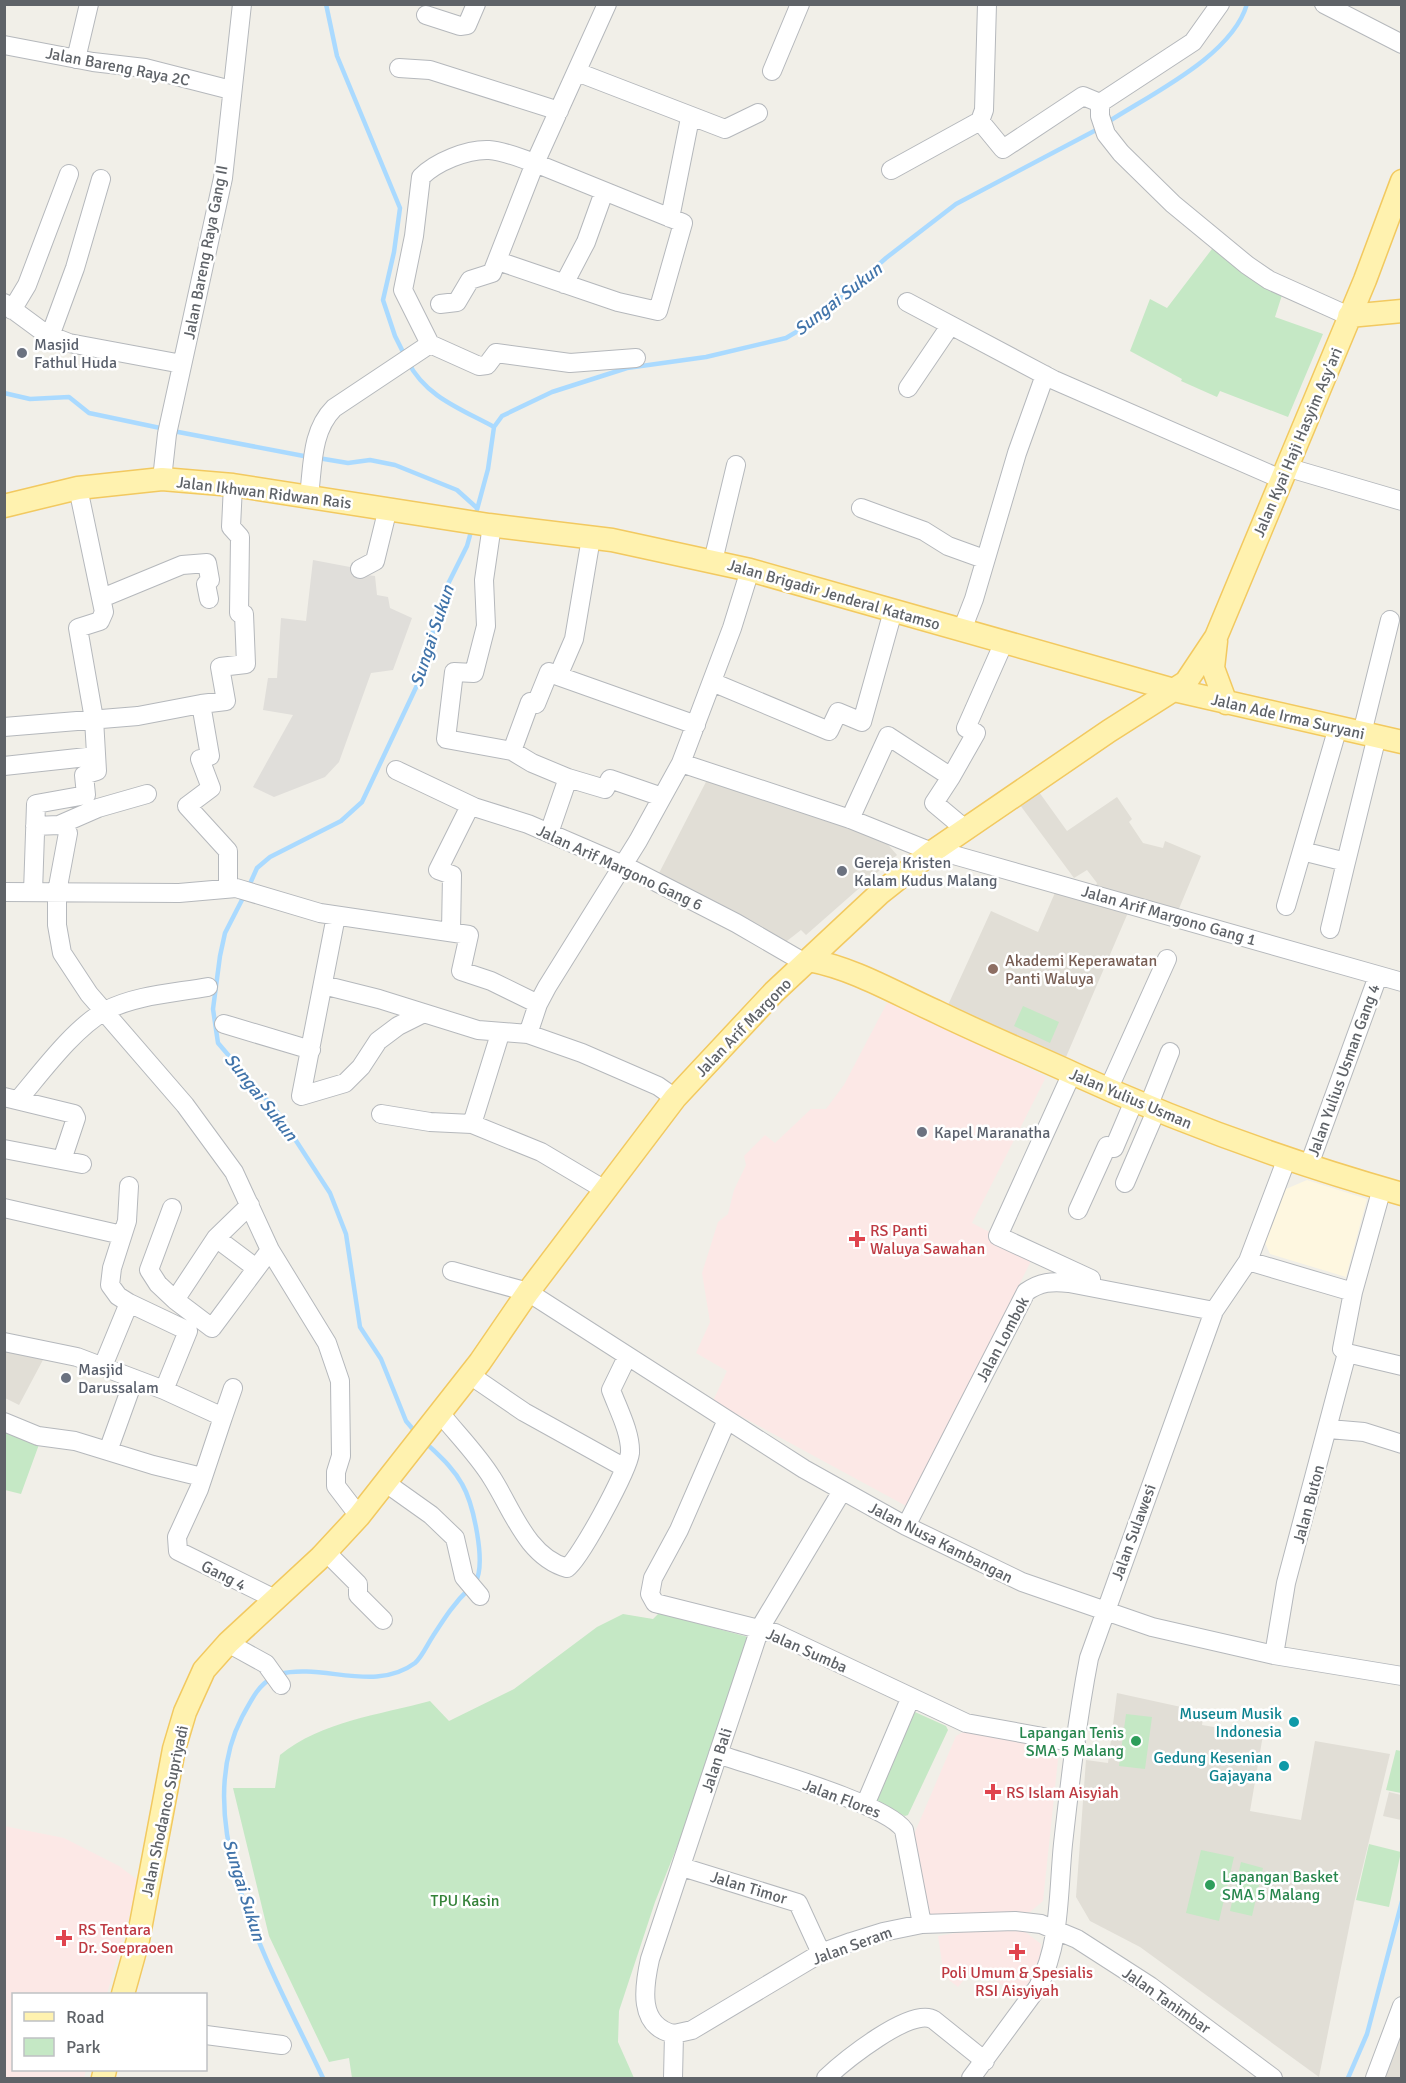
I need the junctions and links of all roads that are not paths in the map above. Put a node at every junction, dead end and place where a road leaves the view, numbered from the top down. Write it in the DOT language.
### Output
graph roads {
  1 [pos="89,4"];
  2 [pos="242,4"];
  3 [pos="476,4"];
  4 [pos="607,4"];
  5 [pos="800,4"];
  6 [pos="987,4"];
  7 [pos="1220,4"];
  8 [pos="1324,4"];
  9 [pos="426,15"];
  10 [pos="1401,44"];
  11 [pos="4,45"];
  12 [pos="76,58"];
  13 [pos="399,68"];
  14 [pos="772,71"];
  15 [pos="577,72"];
  16 [pos="231,90"];
  17 [pos="1100,109"];
  18 [pos="559,111"];
  19 [pos="758,113"];
  20 [pos="690,118"];
  21 [pos="980,121"];
  22 [pos="535,163"];
  23 [pos="891,170"];
  24 [pos="69,174"];
  25 [pos="101,179"];
  26 [pos="1401,182"];
  27 [pos="604,192"];
  28 [pos="670,218"];
  29 [pos="498,261"];
  30 [pos="1365,280"];
  31 [pos="564,284"];
  32 [pos="907,302"];
  33 [pos="440,304"];
  34 [pos="8,307"];
  35 [pos="1401,310"];
  36 [pos="1349,316"];
  37 [pos="950,326"];
  38 [pos="50,336"];
  39 [pos="423,349"];
  40 [pos="636,358"];
  41 [pos="182,364"];
  42 [pos="1049,377"];
  43 [pos="909,388"];
  44 [pos="736,465"];
  45 [pos="1284,473"];
  46 [pos="162,479"];
  47 [pos="233,485"];
  48 [pos="78,488"];
  49 [pos="309,496"];
  50 [pos="1401,501"];
  51 [pos="4,506"];
  52 [pos="861,508"];
  53 [pos="391,509"];
  54 [pos="491,525"];
  55 [pos="591,538"];
  56 [pos="984,559"];
  57 [pos="713,561"];
  58 [pos="360,569"];
  59 [pos="750,570"];
  60 [pos="209,599"];
  61 [pos="103,603"];
  62 [pos="893,611"];
  63 [pos="1390,620"];
  64 [pos="962,630"];
  65 [pos="1216,637"];
  66 [pos="1004,642"];
  67 [pos="558,676"];
  68 [pos="712,682"];
  69 [pos="1174,690"];
  70 [pos="1226,703"];
  71 [pos="201,704"];
  72 [pos="94,719"];
  73 [pos="696,725"];
  74 [pos="4,727"];
  75 [pos="1338,727"];
  76 [pos="1370,735"];
  77 [pos="1401,742"];
  78 [pos="512,751"];
  79 [pos="96,756"];
  80 [pos="681,763"];
  81 [pos="4,766"];
  82 [pos="396,770"];
  83 [pos="951,777"];
  84 [pos="568,778"];
  85 [pos="147,794"];
  86 [pos="662,797"];
  87 [pos="470,806"];
  88 [pos="850,819"];
  89 [pos="35,826"];
  90 [pos="965,830"];
  91 [pos="68,833"];
  92 [pos="549,833"];
  93 [pos="934,851"];
  94 [pos="1302,851"];
  95 [pos="1346,862"];
  96 [pos="623,865"];
  97 [pos="232,888"];
  98 [pos="4,892"];
  99 [pos="33,892"];
  100 [pos="57,892"];
  101 [pos="1286,906"];
  102 [pos="336,916"];
  103 [pos="1330,929"];
  104 [pos="840,930"];
  105 [pos="451,931"];
  106 [pos="1167,959"];
  107 [pos="807,962"];
  108 [pos="1378,976"];
  109 [pos="870,979"];
  110 [pos="1401,982"];
  111 [pos="323,985"];
  112 [pos="208,987"];
  113 [pos="538,1004"];
  114 [pos="105,1011"];
  115 [pos="422,1014"];
  116 [pos="224,1024"];
  117 [pos="500,1034"];
  118 [pos="528,1034"];
  119 [pos="311,1050"];
  120 [pos="1170,1053"];
  121 [pos="1072,1074"];
  122 [pos="1108,1090"];
  123 [pos="675,1098"];
  124 [pos="11,1099"];
  125 [pos="1146,1107"];
  126 [pos="381,1114"];
  127 [pos="472,1124"];
  128 [pos="4,1149"];
  129 [pos="1287,1158"];
  130 [pos="62,1160"];
  131 [pos="82,1164"];
  132 [pos="1309,1165"];
  133 [pos="1125,1183"];
  134 [pos="129,1186"];
  135 [pos="605,1190"];
  136 [pos="1392,1191"];
  137 [pos="250,1205"];
  138 [pos="4,1208"];
  139 [pos="172,1208"];
  140 [pos="1078,1210"];
  141 [pos="122,1235"];
  142 [pos="216,1238"];
  143 [pos="270,1250"];
  144 [pos="1248,1261"];
  145 [pos="256,1268"];
  146 [pos="452,1271"];
  147 [pos="1054,1273"];
  148 [pos="528,1292"];
  149 [pos="1353,1292"];
  150 [pos="175,1300"];
  151 [pos="129,1303"];
  152 [pos="1214,1311"];
  153 [pos="4,1342"];
  154 [pos="1347,1353"];
  155 [pos="627,1357"];
  156 [pos="104,1366"];
  157 [pos="1401,1366"];
  158 [pos="470,1375"];
  159 [pos="134,1379"];
  160 [pos="233,1388"];
  161 [pos="164,1390"];
  162 [pos="440,1413"];
  163 [pos="223,1417"];
  164 [pos="4,1422"];
  165 [pos="726,1422"];
  166 [pos="1329,1429"];
  167 [pos="1401,1444"];
  168 [pos="108,1451"];
  169 [pos="405,1458"];
  170 [pos="625,1468"];
  171 [pos="202,1477"];
  172 [pos="386,1483"];
  173 [pos="843,1491"];
  174 [pos="359,1516"];
  175 [pos="906,1526"];
  176 [pos="326,1552"];
  177 [pos="480,1596"];
  178 [pos="275,1599"];
  179 [pos="1104,1613"];
  180 [pos="384,1620"];
  181 [pos="760,1628"];
  182 [pos="228,1643"];
  183 [pos="1274,1655"];
  184 [pos="1401,1676"];
  185 [pos="281,1685"];
  186 [pos="910,1699"];
  187 [pos="1076,1743"];
  188 [pos="718,1754"];
  189 [pos="865,1805"];
  190 [pos="682,1867"];
  191 [pos="922,1924"];
  192 [pos="1056,1928"];
  193 [pos="821,1953"];
  194 [pos="124,1993"];
  195 [pos="1401,2006"];
  196 [pos="674,2034"];
  197 [pos="207,2035"];
  198 [pos="282,2045"];
  199 [pos="985,2061"];
  200 [pos="673,2079"];
  201 [pos="826,2079"];
  202 [pos="972,2079"];
  203 [pos="1273,2079"];
  204 [pos="1375,2079"];
  1 -- 12 [label="street"];
  2 -- 16 [label="street, Jalan Bareng Raya Gang II"];
  3 -- 9 [label="street"];
  4 -- 15 [label="street"];
  5 -- 14 [label="street"];
  6 -- 21 [label="street"];
  7 -- 17 [label="street"];
  8 -- 10 [label="street"];
  11 -- 12 [label="street, Jalan Bareng Raya 2C"];
  12 -- 16 [label="street, Jalan Bareng Raya 2C"];
  13 -- 18 [label="street"];
  15 -- 18 [label="street"];
  15 -- 20 [label="street"];
  16 -- 41 [label="street, Jalan Bareng Raya Gang II"];
  17 -- 21 [label="street"];
  17 -- 36 [label="street"];
  18 -- 22 [label="street"];
  19 -- 20 [label="street"];
  20 -- 28 [label="street"];
  21 -- 23 [label="street"];
  22 -- 27 [label="street"];
  22 -- 29 [label="street"];
  22 -- 39 [label="street"];
  24 -- 34 [label="street"];
  25 -- 38 [label="street"];
  26 -- 30 [label="main road, Jalan Kyai Haji Hasyim Asy'ari"];
  27 -- 28 [label="street"];
  27 -- 31 [label="street"];
  28 -- 31 [label="street"];
  29 -- 31 [label="street"];
  29 -- 33 [label="street"];
  30 -- 35 [label="main road"];
  30 -- 36 [label="main road, Jalan Kyai Haji Hasyim Asy'ari"];
  32 -- 37 [label="street"];
  34 -- 38 [label="street"];
  35 -- 36 [label="main road"];
  36 -- 45 [label="main road, Jalan Kyai Haji Hasyim Asy'ari"];
  37 -- 42 [label="street"];
  37 -- 43 [label="street"];
  38 -- 41 [label="street"];
  39 -- 40 [label="street"];
  39 -- 49 [label="street"];
  41 -- 46 [label="street, Jalan Bareng Raya Gang II"];
  42 -- 45 [label="street"];
  42 -- 56 [label="street"];
  44 -- 57 [label="street"];
  45 -- 50 [label="street"];
  45 -- 65 [label="main road, Jalan Kyai Haji Hasyim Asy'ari"];
  46 -- 47 [label="main road, Jalan Ikhwan Ridwan Rais"];
  46 -- 48 [label="main road, Jalan Ikhwan Ridwan Rais"];
  47 -- 49 [label="main road, Jalan Ikhwan Ridwan Rais"];
  47 -- 71 [label="street"];
  48 -- 51 [label="main road, Jalan Ikhwan Ridwan Rais"];
  48 -- 61 [label="street"];
  49 -- 53 [label="main road, Jalan Ikhwan Ridwan Rais"];
  52 -- 56 [label="street"];
  53 -- 54 [label="main road, Jalan Ikhwan Ridwan Rais"];
  53 -- 58 [label="street"];
  54 -- 55 [label="main road, Jalan Brigadir Jenderal Katamso"];
  54 -- 78 [label="street"];
  55 -- 57 [label="main road, Jalan Brigadir Jenderal Katamso"];
  55 -- 67 [label="street"];
  56 -- 64 [label="street"];
  57 -- 59 [label="main road, Jalan Brigadir Jenderal Katamso"];
  59 -- 62 [label="main road, Jalan Brigadir Jenderal Katamso"];
  59 -- 68 [label="street"];
  60 -- 61 [label="street"];
  61 -- 72 [label="street"];
  62 -- 64 [label="main road, Jalan Brigadir Jenderal Katamso"];
  62 -- 68 [label="street"];
  63 -- 76 [label="street"];
  64 -- 66 [label="main road, Jalan Brigadir Jenderal Katamso"];
  65 -- 69 [label="main road, Jalan Kyai Haji Hasyim Asy'ari"];
  65 -- 70 [label="main road"];
  66 -- 69 [label="main road, Jalan Brigadir Jenderal Katamso"];
  66 -- 83 [label="street"];
  67 -- 73 [label="street"];
  67 -- 78 [label="street"];
  68 -- 73 [label="street"];
  69 -- 70 [label="main road, Jalan Ade Irma Suryani"];
  69 -- 90 [label="main road, Jalan Arif Margono"];
  70 -- 75 [label="main road, Jalan Ade Irma Suryani"];
  71 -- 72 [label="street"];
  71 -- 97 [label="street"];
  72 -- 74 [label="street"];
  72 -- 79 [label="street"];
  73 -- 80 [label="street"];
  75 -- 76 [label="main road, Jalan Ade Irma Suryani"];
  75 -- 94 [label="street"];
  76 -- 77 [label="main road, Jalan Ade Irma Suryani"];
  76 -- 95 [label="street"];
  78 -- 84 [label="street"];
  79 -- 81 [label="street"];
  79 -- 89 [label="street"];
  80 -- 86 [label="street"];
  80 -- 88 [label="street, Jalan Arif Margono Gang 1"];
  82 -- 87 [label="street, Jalan Arif Margono Gang 6"];
  83 -- 88 [label="street"];
  83 -- 90 [label="street"];
  84 -- 86 [label="street"];
  84 -- 92 [label="street"];
  85 -- 89 [label="street"];
  86 -- 96 [label="street"];
  87 -- 92 [label="street, Jalan Arif Margono Gang 6"];
  87 -- 105 [label="street"];
  88 -- 93 [label="street, Jalan Arif Margono Gang 1"];
  89 -- 99 [label="street"];
  90 -- 93 [label="main road, Jalan Arif Margono"];
  91 -- 100 [label="street"];
  92 -- 96 [label="street, Jalan Arif Margono Gang 6"];
  93 -- 104 [label="main road, Jalan Arif Margono"];
  93 -- 108 [label="street, Jalan Arif Margono Gang 1"];
  94 -- 95 [label="street"];
  94 -- 101 [label="street"];
  95 -- 103 [label="street"];
  96 -- 107 [label="street, Jalan Arif Margono Gang 6"];
  96 -- 113 [label="street"];
  97 -- 100 [label="street"];
  97 -- 102 [label="street"];
  98 -- 99 [label="street"];
  99 -- 100 [label="street"];
  100 -- 114 [label="street"];
  102 -- 105 [label="street"];
  102 -- 111 [label="street"];
  104 -- 107 [label="main road, Jalan Arif Margono"];
  104 -- 109 [label="main road, Jalan Yulius Usman"];
  105 -- 113 [label="street"];
  106 -- 122 [label="street"];
  107 -- 109 [label="main road, Jalan Yulius Usman"];
  107 -- 123 [label="main road, Jalan Arif Margono"];
  108 -- 110 [label="street, Jalan Arif Margono Gang 1"];
  108 -- 132 [label="street, Jalan Yulius Usman Gang 4"];
  109 -- 121 [label="main road, Jalan Yulius Usman"];
  111 -- 115 [label="street"];
  111 -- 119 [label="street"];
  112 -- 114 [label="street"];
  113 -- 118 [label="street"];
  114 -- 124 [label="street"];
  114 -- 137 [label="street"];
  115 -- 117 [label="street"];
  115 -- 119 [label="street"];
  116 -- 119 [label="street"];
  117 -- 118 [label="street"];
  117 -- 127 [label="street"];
  118 -- 123 [label="street"];
  120 -- 125 [label="street"];
  121 -- 122 [label="main road, Jalan Yulius Usman"];
  121 -- 147 [label="street"];
  122 -- 125 [label="main road, Jalan Yulius Usman"];
  123 -- 135 [label="main road, Jalan Arif Margono"];
  124 -- 130 [label="street"];
  125 -- 129 [label="main road, Jalan Yulius Usman"];
  125 -- 133 [label="street"];
  125 -- 140 [label="street"];
  126 -- 127 [label="street"];
  127 -- 135 [label="street"];
  128 -- 130 [label="street"];
  129 -- 132 [label="main road, Jalan Yulius Usman"];
  129 -- 144 [label="street, Jalan Sulawesi"];
  130 -- 131 [label="street"];
  132 -- 136 [label="main road, Jalan Yulius Usman"];
  134 -- 141 [label="street"];
  135 -- 148 [label="main road, Jalan Arif Margono"];
  136 -- 149 [label="street"];
  137 -- 142 [label="street"];
  137 -- 143 [label="street"];
  138 -- 141 [label="street"];
  139 -- 150 [label="street"];
  141 -- 151 [label="street"];
  142 -- 145 [label="street"];
  142 -- 150 [label="street"];
  143 -- 145 [label="street"];
  143 -- 174 [label="street"];
  144 -- 149 [label="street"];
  144 -- 152 [label="street, Jalan Sulawesi"];
  145 -- 150 [label="street"];
  146 -- 148 [label="street, Jalan Nusa Kambangan"];
  147 -- 152 [label="street"];
  147 -- 175 [label="street, Jalan Lombok"];
  148 -- 155 [label="street, Jalan Nusa Kambangan"];
  148 -- 158 [label="main road, Jalan Arif Margono"];
  149 -- 154 [label="street, Jalan Buton"];
  151 -- 156 [label="street"];
  151 -- 161 [label="street"];
  152 -- 179 [label="street, Jalan Sulawesi"];
  153 -- 156 [label="street"];
  154 -- 157 [label="street"];
  154 -- 166 [label="street, Jalan Buton"];
  155 -- 165 [label="street, Jalan Nusa Kambangan"];
  155 -- 170 [label="street"];
  156 -- 159 [label="street"];
  158 -- 162 [label="main road, Jalan Arif Margono"];
  158 -- 170 [label="street"];
  159 -- 161 [label="street"];
  159 -- 168 [label="street"];
  160 -- 163 [label="street"];
  161 -- 163 [label="street"];
  162 -- 169 [label="main road, Jalan Arif Margono"];
  162 -- 170 [label="street"];
  163 -- 171 [label="street"];
  164 -- 168 [label="street"];
  165 -- 173 [label="street, Jalan Nusa Kambangan"];
  165 -- 181 [label="street, Jalan Sumba"];
  166 -- 167 [label="street"];
  166 -- 183 [label="street, Jalan Buton"];
  168 -- 171 [label="street"];
  169 -- 172 [label="main road, Jalan Shodanco Supriyadi"];
  171 -- 178 [label="street, Gang 4"];
  172 -- 174 [label="main road, Jalan Shodanco Supriyadi"];
  172 -- 177 [label="street"];
  173 -- 175 [label="street, Jalan Nusa Kambangan"];
  173 -- 181 [label="street, Jalan Bali"];
  174 -- 176 [label="main road, Jalan Shodanco Supriyadi"];
  175 -- 179 [label="street, Jalan Nusa Kambangan"];
  176 -- 178 [label="main road, Jalan Shodanco Supriyadi"];
  176 -- 180 [label="street"];
  178 -- 182 [label="main road, Jalan Shodanco Supriyadi"];
  179 -- 183 [label="street, Jalan Nusa Kambangan"];
  179 -- 187 [label="street, Jalan Sulawesi"];
  181 -- 186 [label="street, Jalan Sumba"];
  181 -- 188 [label="street, Jalan Bali"];
  182 -- 185 [label="street"];
  182 -- 194 [label="main road, Jalan Shodanco Supriyadi"];
  183 -- 184 [label="street, Jalan Nusa Kambangan"];
  186 -- 187 [label="street, Jalan Sumba"];
  186 -- 189 [label="street"];
  187 -- 192 [label="street, Jalan Sulawesi"];
  188 -- 189 [label="street, Jalan Flores"];
  188 -- 190 [label="street, Jalan Bali"];
  189 -- 191 [label="street, Jalan Flores"];
  190 -- 193 [label="street, Jalan Timor"];
  190 -- 196 [label="street, Jalan Bali"];
  191 -- 192 [label="street, Jalan Seram"];
  191 -- 193 [label="street, Jalan Seram"];
  192 -- 199 [label="street, Jalan Sulawesi"];
  192 -- 203 [label="street, Jalan Tanimbar"];
  193 -- 196 [label="street, Jalan Seram"];
  195 -- 204 [label="street"];
  196 -- 200 [label="street"];
  197 -- 198 [label="street"];
  199 -- 201 [label="street"];
  199 -- 202 [label="street, Jalan Sulawesi"];
}
